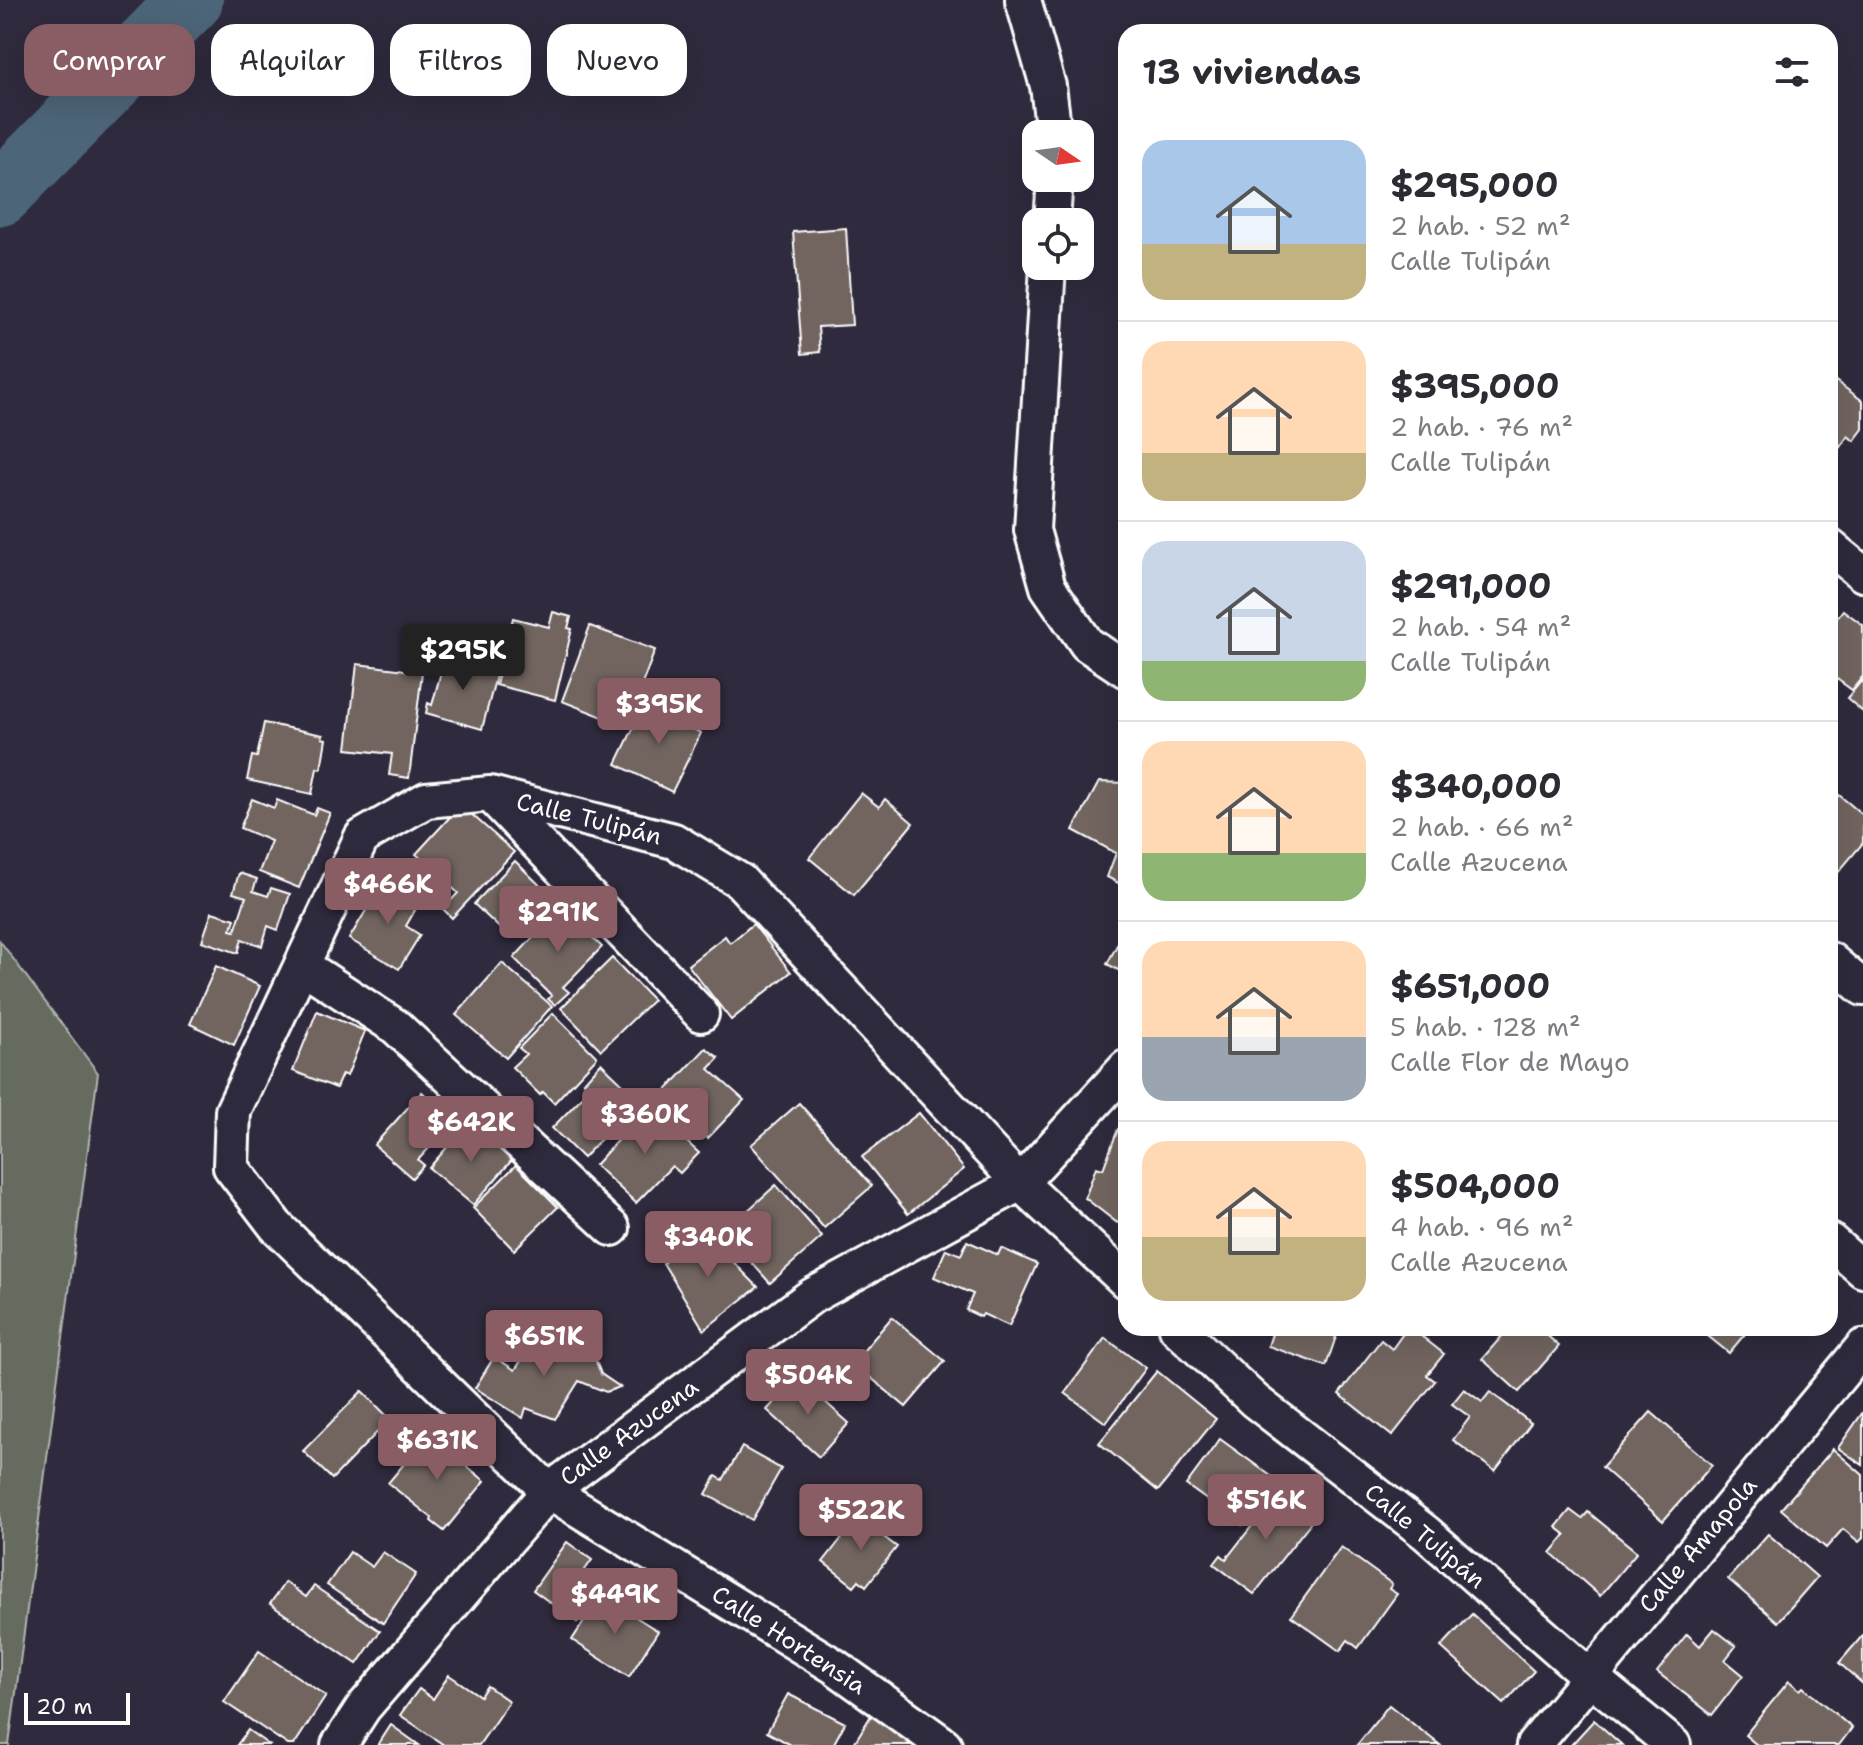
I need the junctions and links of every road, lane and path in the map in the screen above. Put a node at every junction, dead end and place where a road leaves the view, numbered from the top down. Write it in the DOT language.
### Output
graph roads {
  1 [pos="1023,0"];
  2 [pos="1052,120"];
  3 [pos="1047,280"];
  4 [pos="1838,554"];
  5 [pos="1863,574"];
  6 [pos="1118,665"];
  7 [pos="490,794"];
  8 [pos="303,966"];
  9 [pos="1838,967"];
  10 [pos="1863,988"];
  11 [pos="701,1014"];
  12 [pos="1118,1077"];
  13 [pos="1020,1183"];
  14 [pos="276,1226"];
  15 [pos="612,1228"];
  16 [pos="1838,1248"];
  17 [pos="1863,1270"];
  18 [pos="1118,1274"];
  19 [pos="1186,1336"];
  20 [pos="1863,1347"];
  21 [pos="549,1491"];
  22 [pos="1589,1676"];
  23 [pos="339,1745"];
  24 [pos="944,1745"];
  25 [pos="1534,1745"];
  26 [pos="1673,1745"];
  1 -- 2 [label="street"];
  3 -- 6 [label="street"];
  4 -- 5 [label="street"];
  7 -- 8 [label="street, Calle Tulipán"];
  7 -- 11 [label="street"];
  7 -- 13 [label="street, Calle Tulipán"];
  8 -- 14 [label="street, Calle Tulipán"];
  8 -- 15 [label="street"];
  9 -- 10 [label="street"];
  12 -- 13 [label="street, Calle Azucena"];
  13 -- 18 [label="street, Calle Tulipán"];
  13 -- 21 [label="street, Calle Azucena"];
  14 -- 21 [label="street, Calle Hortensia"];
  16 -- 17 [label="street"];
  19 -- 22 [label="street, Calle Tulipán"];
  20 -- 22 [label="street, Calle Amapola"];
  21 -- 23 [label="street, Calle Azucena"];
  21 -- 24 [label="street, Calle Hortensia"];
  22 -- 25 [label="street, Calle Amapola"];
  22 -- 26 [label="street, Calle Tulipán"];
}
